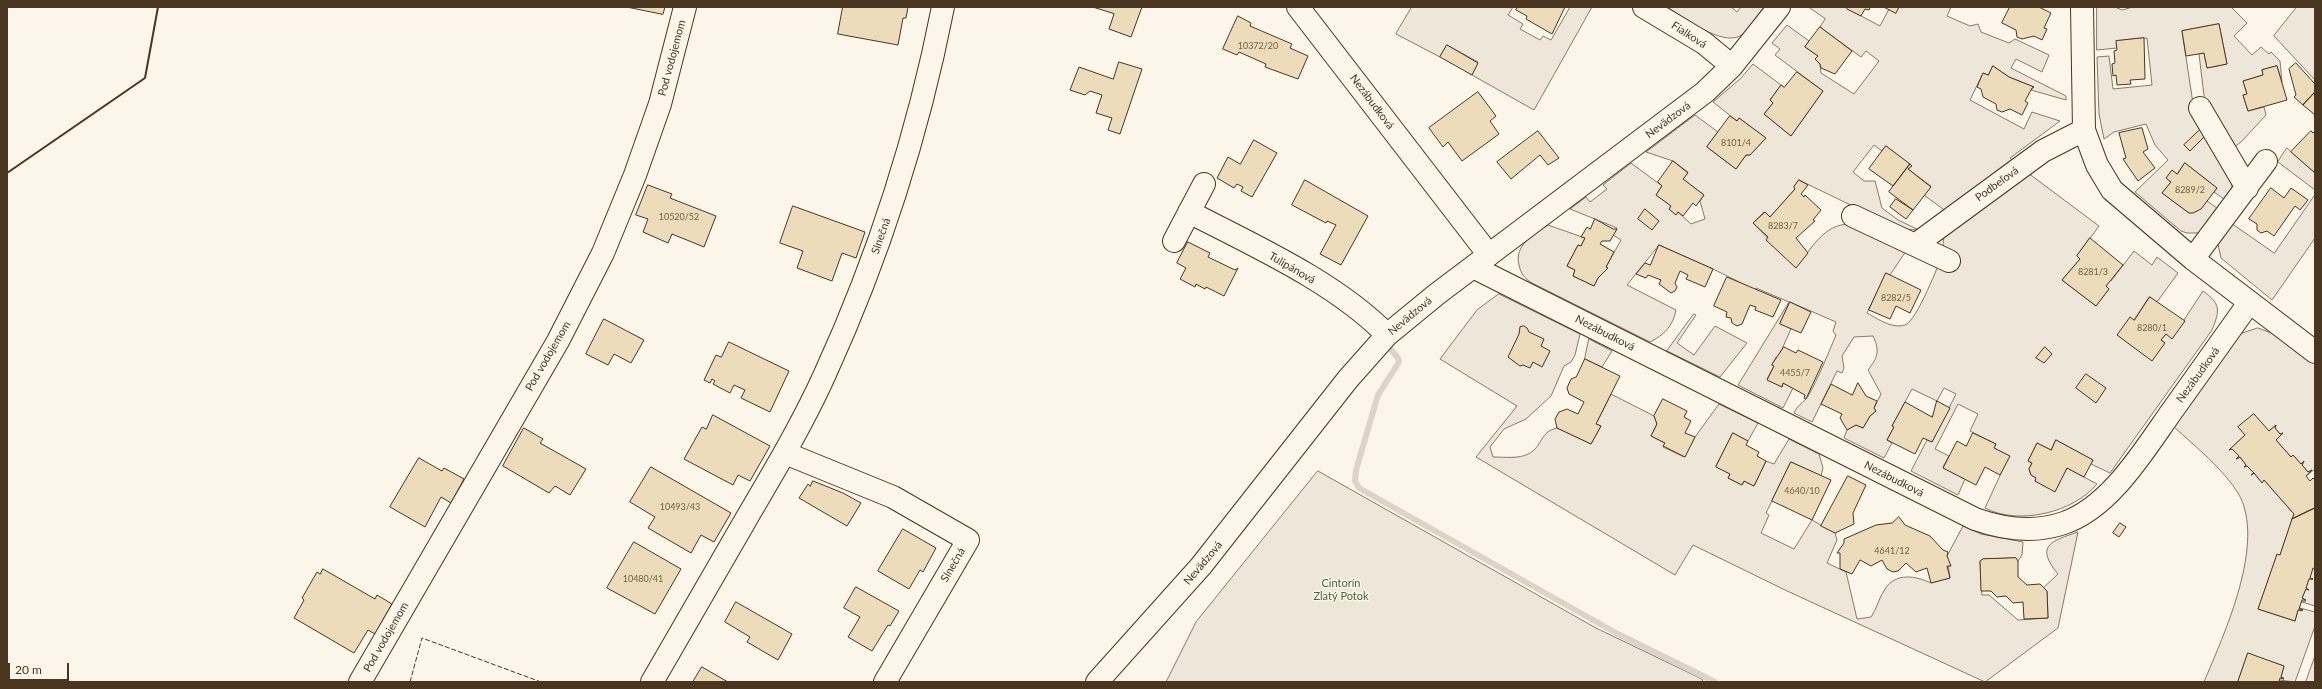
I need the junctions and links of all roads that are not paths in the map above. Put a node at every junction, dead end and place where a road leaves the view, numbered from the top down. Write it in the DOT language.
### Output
graph roads {
  1 [pos="685,7"];
  2 [pos="943,7"];
  3 [pos="1298,7"];
  4 [pos="1644,7"];
  5 [pos="1779,7"];
  6 [pos="2082,7"];
  7 [pos="1732,66"];
  8 [pos="2200,108"];
  9 [pos="2084,130"];
  10 [pos="2266,161"];
  11 [pos="1204,184"];
  12 [pos="2247,188"];
  13 [pos="1189,212"];
  14 [pos="1853,216"];
  15 [pos="1174,240"];
  16 [pos="1915,245"];
  17 [pos="2193,259"];
  18 [pos="1481,261"];
  19 [pos="1948,261"];
  20 [pos="2249,303"];
  21 [pos="1387,335"];
  22 [pos="2315,352"];
  23 [pos="785,453"];
  24 [pos="360,682"];
  25 [pos="652,682"];
  26 [pos="885,682"];
  27 [pos="1098,682"];
  1 -- 24 [label="street, Pod vodojemom"];
  2 -- 23 [label="street, Slnečná"];
  3 -- 18 [label="street, Nezábudková"];
  4 -- 7 [label="street, Fialková"];
  5 -- 7 [label="street, Nevädzová"];
  6 -- 9 [label="street"];
  7 -- 18 [label="street, Nevädzová"];
  8 -- 12 [label="street"];
  9 -- 16 [label="street, Podbeľová"];
  9 -- 17 [label="street"];
  10 -- 12 [label="street"];
  11 -- 13 [label="street"];
  12 -- 17 [label="street"];
  13 -- 15 [label="street"];
  13 -- 21 [label="street, Tulipánová"];
  14 -- 16 [label="street"];
  16 -- 19 [label="street"];
  17 -- 20 [label="street"];
  18 -- 20 [label="street, Nezábudková"];
  18 -- 21 [label="street, Nevädzová"];
  20 -- 22 [label="street"];
  21 -- 27 [label="street, Nevädzová"];
  23 -- 25 [label="street, Slnečná"];
  23 -- 26 [label="street, Slnečná"];
}
